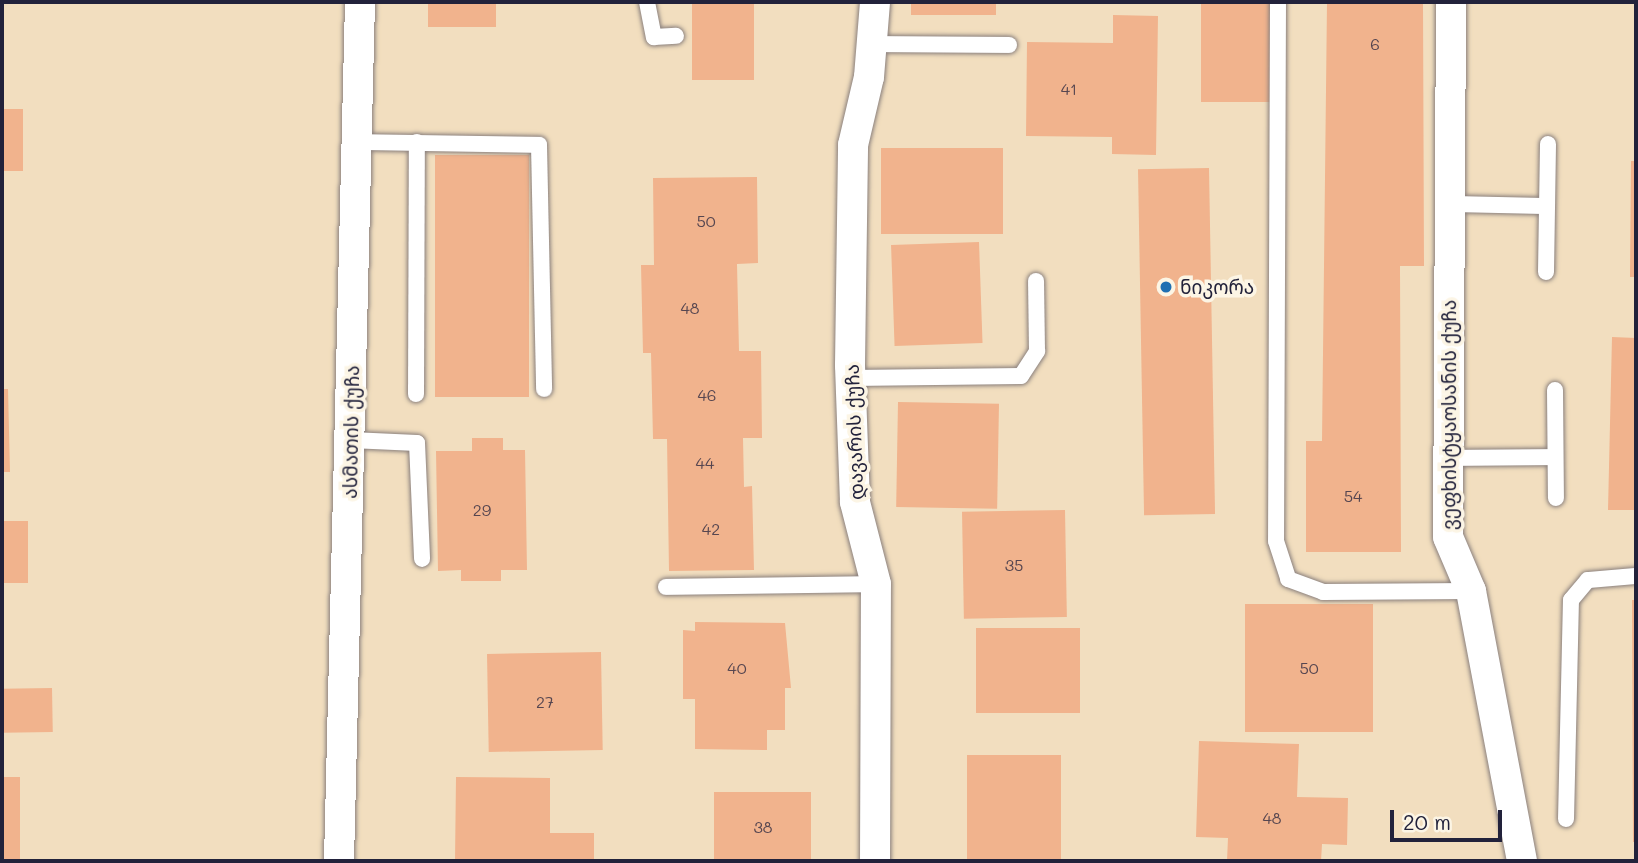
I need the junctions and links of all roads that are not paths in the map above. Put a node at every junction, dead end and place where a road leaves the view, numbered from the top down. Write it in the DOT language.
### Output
graph roads {
  1 [pos="360,2"];
  2 [pos="647,2"];
  3 [pos="876,2"];
  4 [pos="1278,2"];
  5 [pos="1451,2"];
  6 [pos="676,36"];
  7 [pos="872,44"];
  8 [pos="1009,45"];
  9 [pos="357,142"];
  10 [pos="417,142"];
  11 [pos="1548,144"];
  12 [pos="1450,204"];
  13 [pos="1546,206"];
  14 [pos="1546,272"];
  15 [pos="1036,281"];
  16 [pos="851,378"];
  17 [pos="544,389"];
  18 [pos="1555,390"];
  19 [pos="416,394"];
  20 [pos="351,440"];
  21 [pos="1555,457"];
  22 [pos="1449,458"];
  23 [pos="1556,498"];
  24 [pos="422,559"];
  25 [pos="1636,576"];
  26 [pos="876,584"];
  27 [pos="666,587"];
  28 [pos="1471,591"];
  29 [pos="1566,819"];
  30 [pos="339,861"];
  31 [pos="875,861"];
  32 [pos="1522,861"];
  1 -- 9 [label="street, ასმათის ქუჩა"];
  2 -- 6 [label="lane"];
  3 -- 7 [label="street, დავარის ქუჩა"];
  4 -- 28 [label="lane"];
  5 -- 12 [label="street, ვეფხისტყაოსანის ქუჩა"];
  7 -- 8 [label="lane"];
  7 -- 16 [label="street, დავარის ქუჩა"];
  9 -- 10 [label="lane"];
  9 -- 20 [label="street, ასმათის ქუჩა"];
  10 -- 17 [label="lane"];
  10 -- 19 [label="lane"];
  11 -- 13 [label="lane"];
  12 -- 13 [label="lane"];
  12 -- 22 [label="street, ვეფხისტყაოსანის ქუჩა"];
  13 -- 14 [label="lane"];
  15 -- 16 [label="lane"];
  16 -- 26 [label="street, დავარის ქუჩა"];
  18 -- 21 [label="lane"];
  20 -- 24 [label="lane"];
  20 -- 30 [label="street, ასმათის ქუჩა"];
  21 -- 22 [label="lane"];
  21 -- 23 [label="lane"];
  22 -- 28 [label="street, ვეფხისტყაოსანის ქუჩა"];
  25 -- 29 [label="lane"];
  26 -- 27 [label="lane"];
  26 -- 31 [label="street, დავარის ქუჩა"];
  28 -- 32 [label="street, ვეფხისტყაოსანის ქუჩა"];
}
